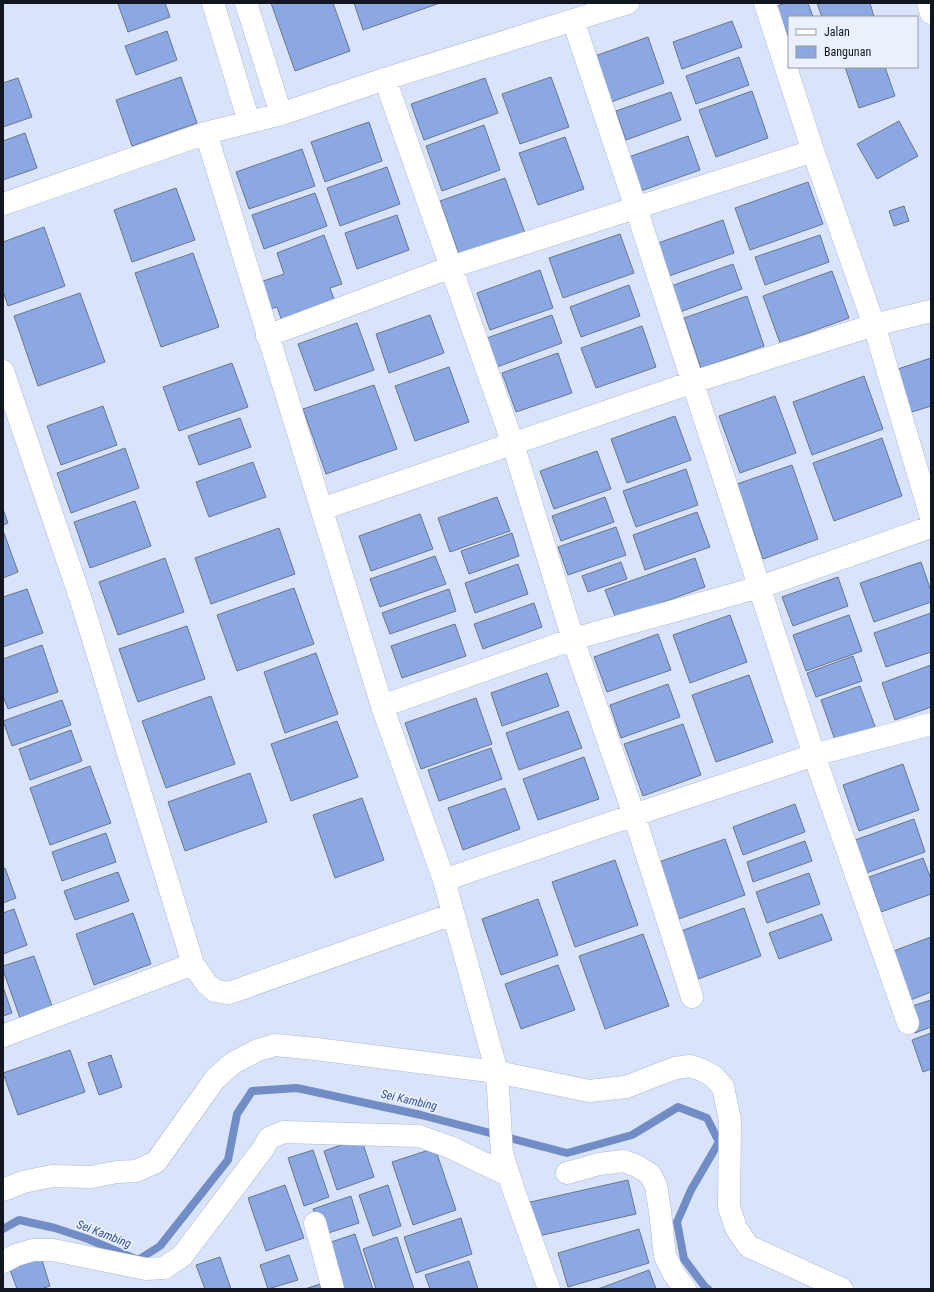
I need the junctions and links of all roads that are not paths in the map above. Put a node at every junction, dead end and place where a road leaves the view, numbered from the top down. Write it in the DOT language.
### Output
graph roads {
  1 [pos="213,3"];
  2 [pos="246,3"];
  3 [pos="628,3"];
  4 [pos="764,3"];
  5 [pos="928,3"];
  6 [pos="931,13"];
  7 [pos="573,20"];
  8 [pos="385,79"];
  9 [pos="281,114"];
  10 [pos="249,122"];
  11 [pos="206,133"];
  12 [pos="813,151"];
  13 [pos="3,204"];
  14 [pos="636,208"];
  15 [pos="451,267"];
  16 [pos="931,311"];
  17 [pos="874,326"];
  18 [pos="267,336"];
  19 [pos="3,371"];
  20 [pos="693,382"];
  21 [pos="513,444"];
  22 [pos="322,509"];
  23 [pos="931,517"];
  24 [pos="931,527"];
  25 [pos="760,587"];
  26 [pos="573,639"];
  27 [pos="382,706"];
  28 [pos="931,724"];
  29 [pos="814,755"];
  30 [pos="634,815"];
  31 [pos="444,880"];
  32 [pos="453,914"];
  33 [pos="193,964"];
  34 [pos="692,997"];
  35 [pos="908,1023"];
  36 [pos="3,1036"];
  37 [pos="497,1072"];
  38 [pos="567,1173"];
  39 [pos="508,1175"];
  40 [pos="3,1190"];
  41 [pos="315,1223"];
  42 [pos="3,1262"];
  43 [pos="333,1289"];
  44 [pos="549,1289"];
  45 [pos="685,1289"];
  46 [pos="842,1289"];
  1 -- 10 [label="street"];
  2 -- 9 [label="street"];
  3 -- 7 [label="street"];
  4 -- 12 [label="street"];
  5 -- 6 [label="street"];
  7 -- 8 [label="street"];
  7 -- 14 [label="street"];
  8 -- 9 [label="street"];
  8 -- 15 [label="street"];
  9 -- 10 [label="street"];
  10 -- 11 [label="street"];
  11 -- 13 [label="street"];
  11 -- 18 [label="street"];
  12 -- 14 [label="street"];
  12 -- 17 [label="street"];
  14 -- 15 [label="street"];
  14 -- 20 [label="street"];
  15 -- 18 [label="street"];
  15 -- 21 [label="street"];
  16 -- 17 [label="street"];
  17 -- 20 [label="street"];
  17 -- 23 [label="street"];
  18 -- 22 [label="street"];
  19 -- 33 [label="street"];
  20 -- 21 [label="street"];
  20 -- 25 [label="street"];
  21 -- 22 [label="street"];
  21 -- 26 [label="street"];
  22 -- 27 [label="street"];
  24 -- 25 [label="street"];
  25 -- 26 [label="street"];
  25 -- 29 [label="street"];
  26 -- 27 [label="street"];
  26 -- 30 [label="street"];
  27 -- 31 [label="street"];
  28 -- 29 [label="street"];
  29 -- 30 [label="street"];
  29 -- 35 [label="street"];
  30 -- 31 [label="street"];
  30 -- 34 [label="street"];
  31 -- 32 [label="street"];
  32 -- 33 [label="street"];
  32 -- 37 [label="street"];
  33 -- 36 [label="street"];
  37 -- 39 [label="street"];
  37 -- 40 [label="street"];
  37 -- 46 [label="street"];
  38 -- 45 [label="street"];
  39 -- 42 [label="street"];
  39 -- 44 [label="street"];
  41 -- 43 [label="street"];
}
